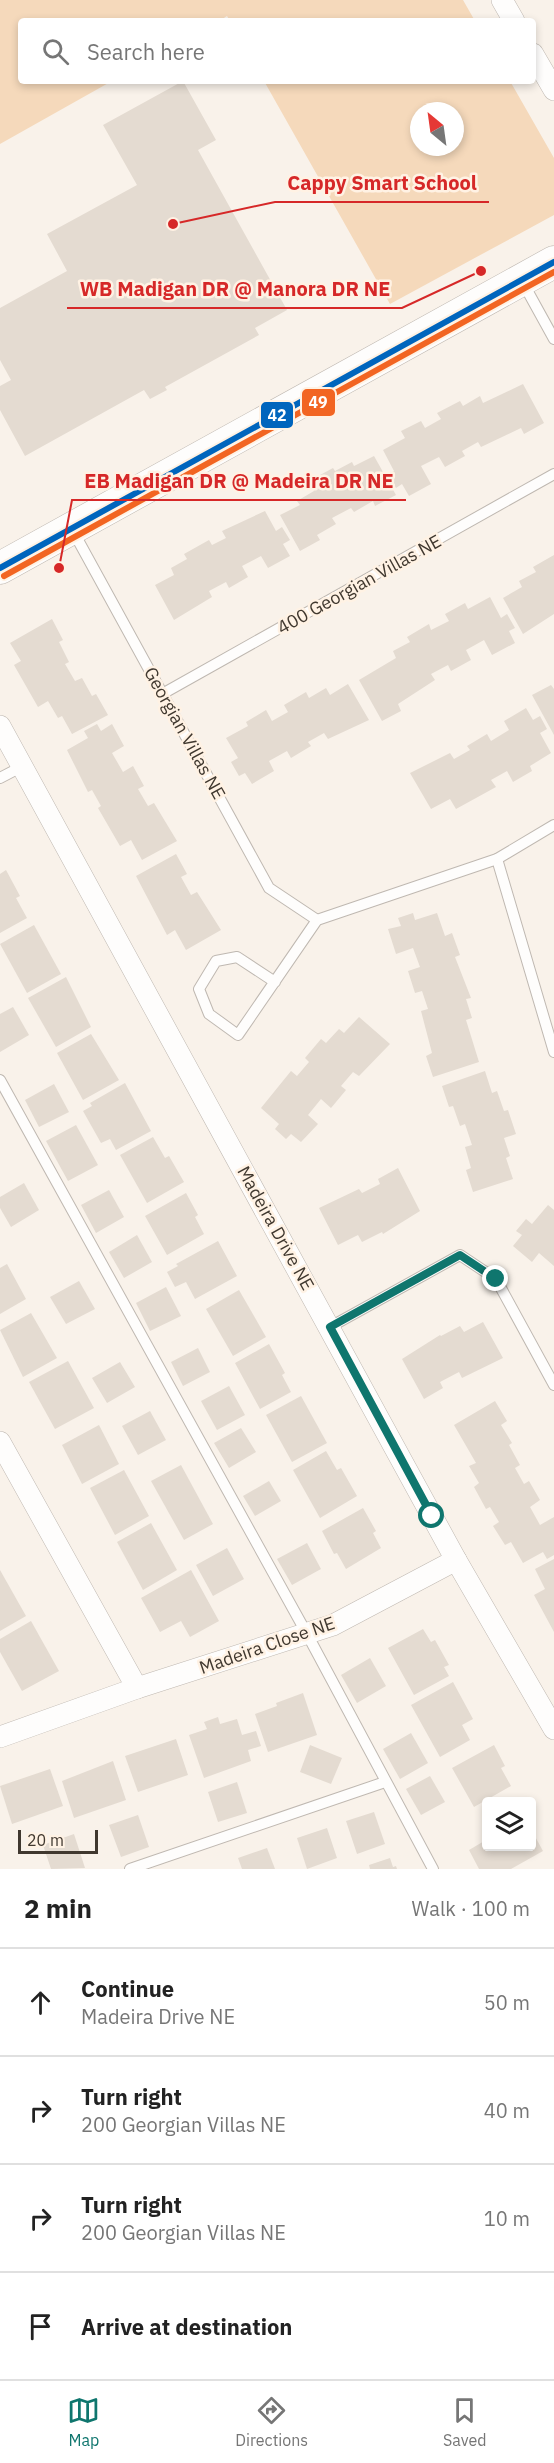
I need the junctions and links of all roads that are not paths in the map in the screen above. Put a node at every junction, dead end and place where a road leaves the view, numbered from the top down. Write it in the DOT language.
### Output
graph roads {
  1 [pos="502,0"];
  2 [pos="512,18"];
  3 [pos="536,59"];
  4 [pos="554,90"];
  5 [pos="554,262"];
  6 [pos="521,280"];
  7 [pos="554,339"];
  8 [pos="554,474"];
  9 [pos="71,528"];
  10 [pos="0,568"];
  11 [pos="164,693"];
  12 [pos="0,726"];
  13 [pos="23,766"];
  14 [pos="0,778"];
  15 [pos="554,825"];
  16 [pos="497,859"];
  17 [pos="317,920"];
  18 [pos="275,982"];
  19 [pos="554,1052"];
  20 [pos="0,1080"];
  21 [pos="330,1327"];
  22 [pos="554,1385"];
  23 [pos="0,1442"];
  24 [pos="456,1560"];
  25 [pos="307,1634"];
  26 [pos="137,1688"];
  27 [pos="554,1728"];
  28 [pos="0,1737"];
  29 [pos="386,1782"];
  30 [pos="130,1869"];
  31 [pos="434,1869"];
  1 -- 2 [label="street"];
  3 -- 4 [label="street"];
  5 -- 6 [label="street"];
  6 -- 7 [label="lane"];
  6 -- 9 [label="street"];
  8 -- 11 [label="lane, 400 Georgian Villas NE"];
  9 -- 10 [label="street"];
  9 -- 11 [label="lane, Georgian Villas NE"];
  11 -- 17 [label="lane, Georgian Villas NE"];
  12 -- 13 [label="street, Madeira Drive NE"];
  13 -- 14 [label="lane"];
  13 -- 21 [label="street, Madeira Drive NE"];
  15 -- 16 [label="lane"];
  16 -- 17 [label="lane"];
  16 -- 19 [label="lane"];
  17 -- 18 [label="lane"];
  18 -- 18 [label="lane"];
  20 -- 25 [label="lane"];
  21 -- 22 [label="lane"];
  21 -- 24 [label="street, Madeira Drive NE"];
  23 -- 26 [label="street"];
  24 -- 25 [label="street, Madeira Close NE"];
  24 -- 27 [label="street, Madeira Drive NE"];
  25 -- 26 [label="street, Madeira Close NE"];
  25 -- 29 [label="lane"];
  26 -- 28 [label="street, Madeira Close NE"];
  29 -- 30 [label="lane"];
  29 -- 31 [label="lane"];
}
